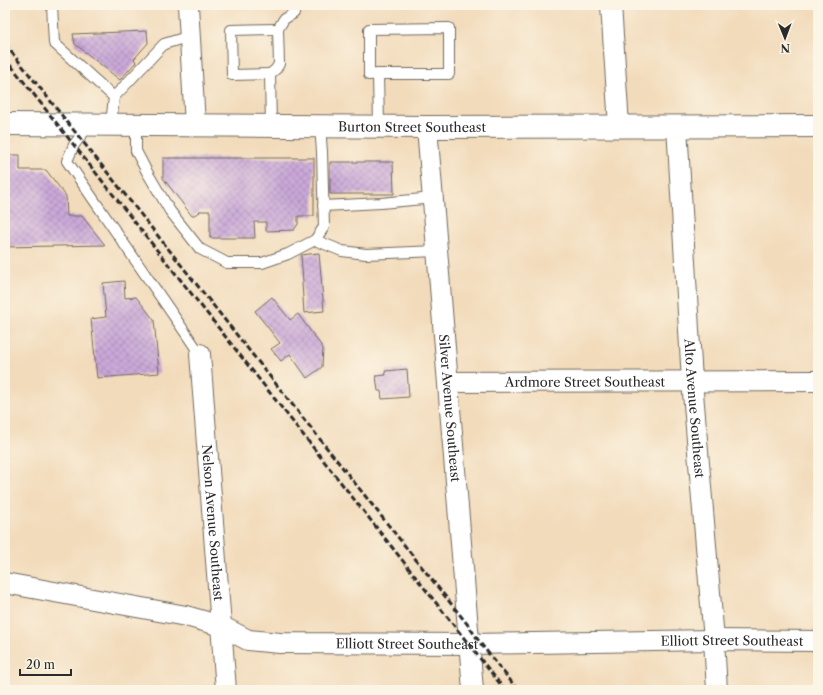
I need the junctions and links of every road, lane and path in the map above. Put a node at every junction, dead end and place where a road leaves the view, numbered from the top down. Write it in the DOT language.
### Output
graph roads {
  1 [pos="52,5"];
  2 [pos="188,5"];
  3 [pos="294,5"];
  4 [pos="611,5"];
  5 [pos="278,29"];
  6 [pos="190,36"];
  7 [pos="270,74"];
  8 [pos="378,74"];
  9 [pos="114,97"];
  10 [pos="5,124"];
  11 [pos="89,124"];
  12 [pos="111,124"];
  13 [pos="136,125"];
  14 [pos="195,125"];
  15 [pos="271,126"];
  16 [pos="320,126"];
  17 [pos="379,126"];
  18 [pos="619,126"];
  19 [pos="677,126"];
  20 [pos="818,126"];
  21 [pos="427,127"];
  22 [pos="433,198"];
  23 [pos="324,206"];
  24 [pos="315,240"];
  25 [pos="437,251"];
  26 [pos="200,354"];
  27 [pos="692,381"];
  28 [pos="818,381"];
  29 [pos="448,382"];
  30 [pos="5,583"];
  31 [pos="221,626"];
  32 [pos="714,640"];
  33 [pos="818,641"];
  34 [pos="469,644"];
  35 [pos="226,690"];
  36 [pos="473,690"];
  37 [pos="716,690"];
  1 -- 9 [label="lane"];
  2 -- 6 [label="street"];
  3 -- 5 [label="lane"];
  4 -- 18 [label="street"];
  5 -- 7 [label="lane"];
  5 -- 7 [label="lane"];
  6 -- 9 [label="lane"];
  6 -- 14 [label="street"];
  7 -- 15 [label="lane"];
  8 -- 8 [label="lane"];
  8 -- 17 [label="lane"];
  9 -- 12 [label="lane"];
  10 -- 11 [label="main road, Burton Street Southeast"];
  11 -- 12 [label="main road, Burton Street Southeast"];
  11 -- 26 [label="lane"];
  12 -- 13 [label="main road, Burton Street Southeast"];
  13 -- 14 [label="main road, Burton Street Southeast"];
  13 -- 24 [label="lane"];
  14 -- 15 [label="main road, Burton Street Southeast"];
  15 -- 16 [label="main road, Burton Street Southeast"];
  16 -- 17 [label="main road, Burton Street Southeast"];
  16 -- 23 [label="lane"];
  17 -- 21 [label="main road, Burton Street Southeast"];
  18 -- 19 [label="main road, Burton Street Southeast"];
  18 -- 21 [label="main road, Burton Street Southeast"];
  19 -- 20 [label="main road, Burton Street Southeast"];
  19 -- 27 [label="street, Alto Avenue Southeast"];
  21 -- 22 [label="street, Silver Avenue Southeast"];
  22 -- 23 [label="lane"];
  22 -- 25 [label="street, Silver Avenue Southeast"];
  23 -- 24 [label="lane"];
  24 -- 25 [label="lane"];
  25 -- 29 [label="street, Silver Avenue Southeast"];
  26 -- 31 [label="street, Nelson Avenue Southeast"];
  27 -- 28 [label="street, Ardmore Street Southeast"];
  27 -- 29 [label="street, Ardmore Street Southeast"];
  27 -- 32 [label="street, Alto Avenue Southeast"];
  29 -- 34 [label="street, Silver Avenue Southeast"];
  30 -- 31 [label="street, Elliott Street Southeast"];
  31 -- 34 [label="street, Elliott Street Southeast"];
  31 -- 35 [label="street, Nelson Avenue Southeast"];
  32 -- 33 [label="street, Elliott Street Southeast"];
  32 -- 34 [label="street, Elliott Street Southeast"];
  32 -- 37 [label="street, Alto Avenue Southeast"];
  34 -- 36 [label="street, Silver Avenue Southeast"];
}
